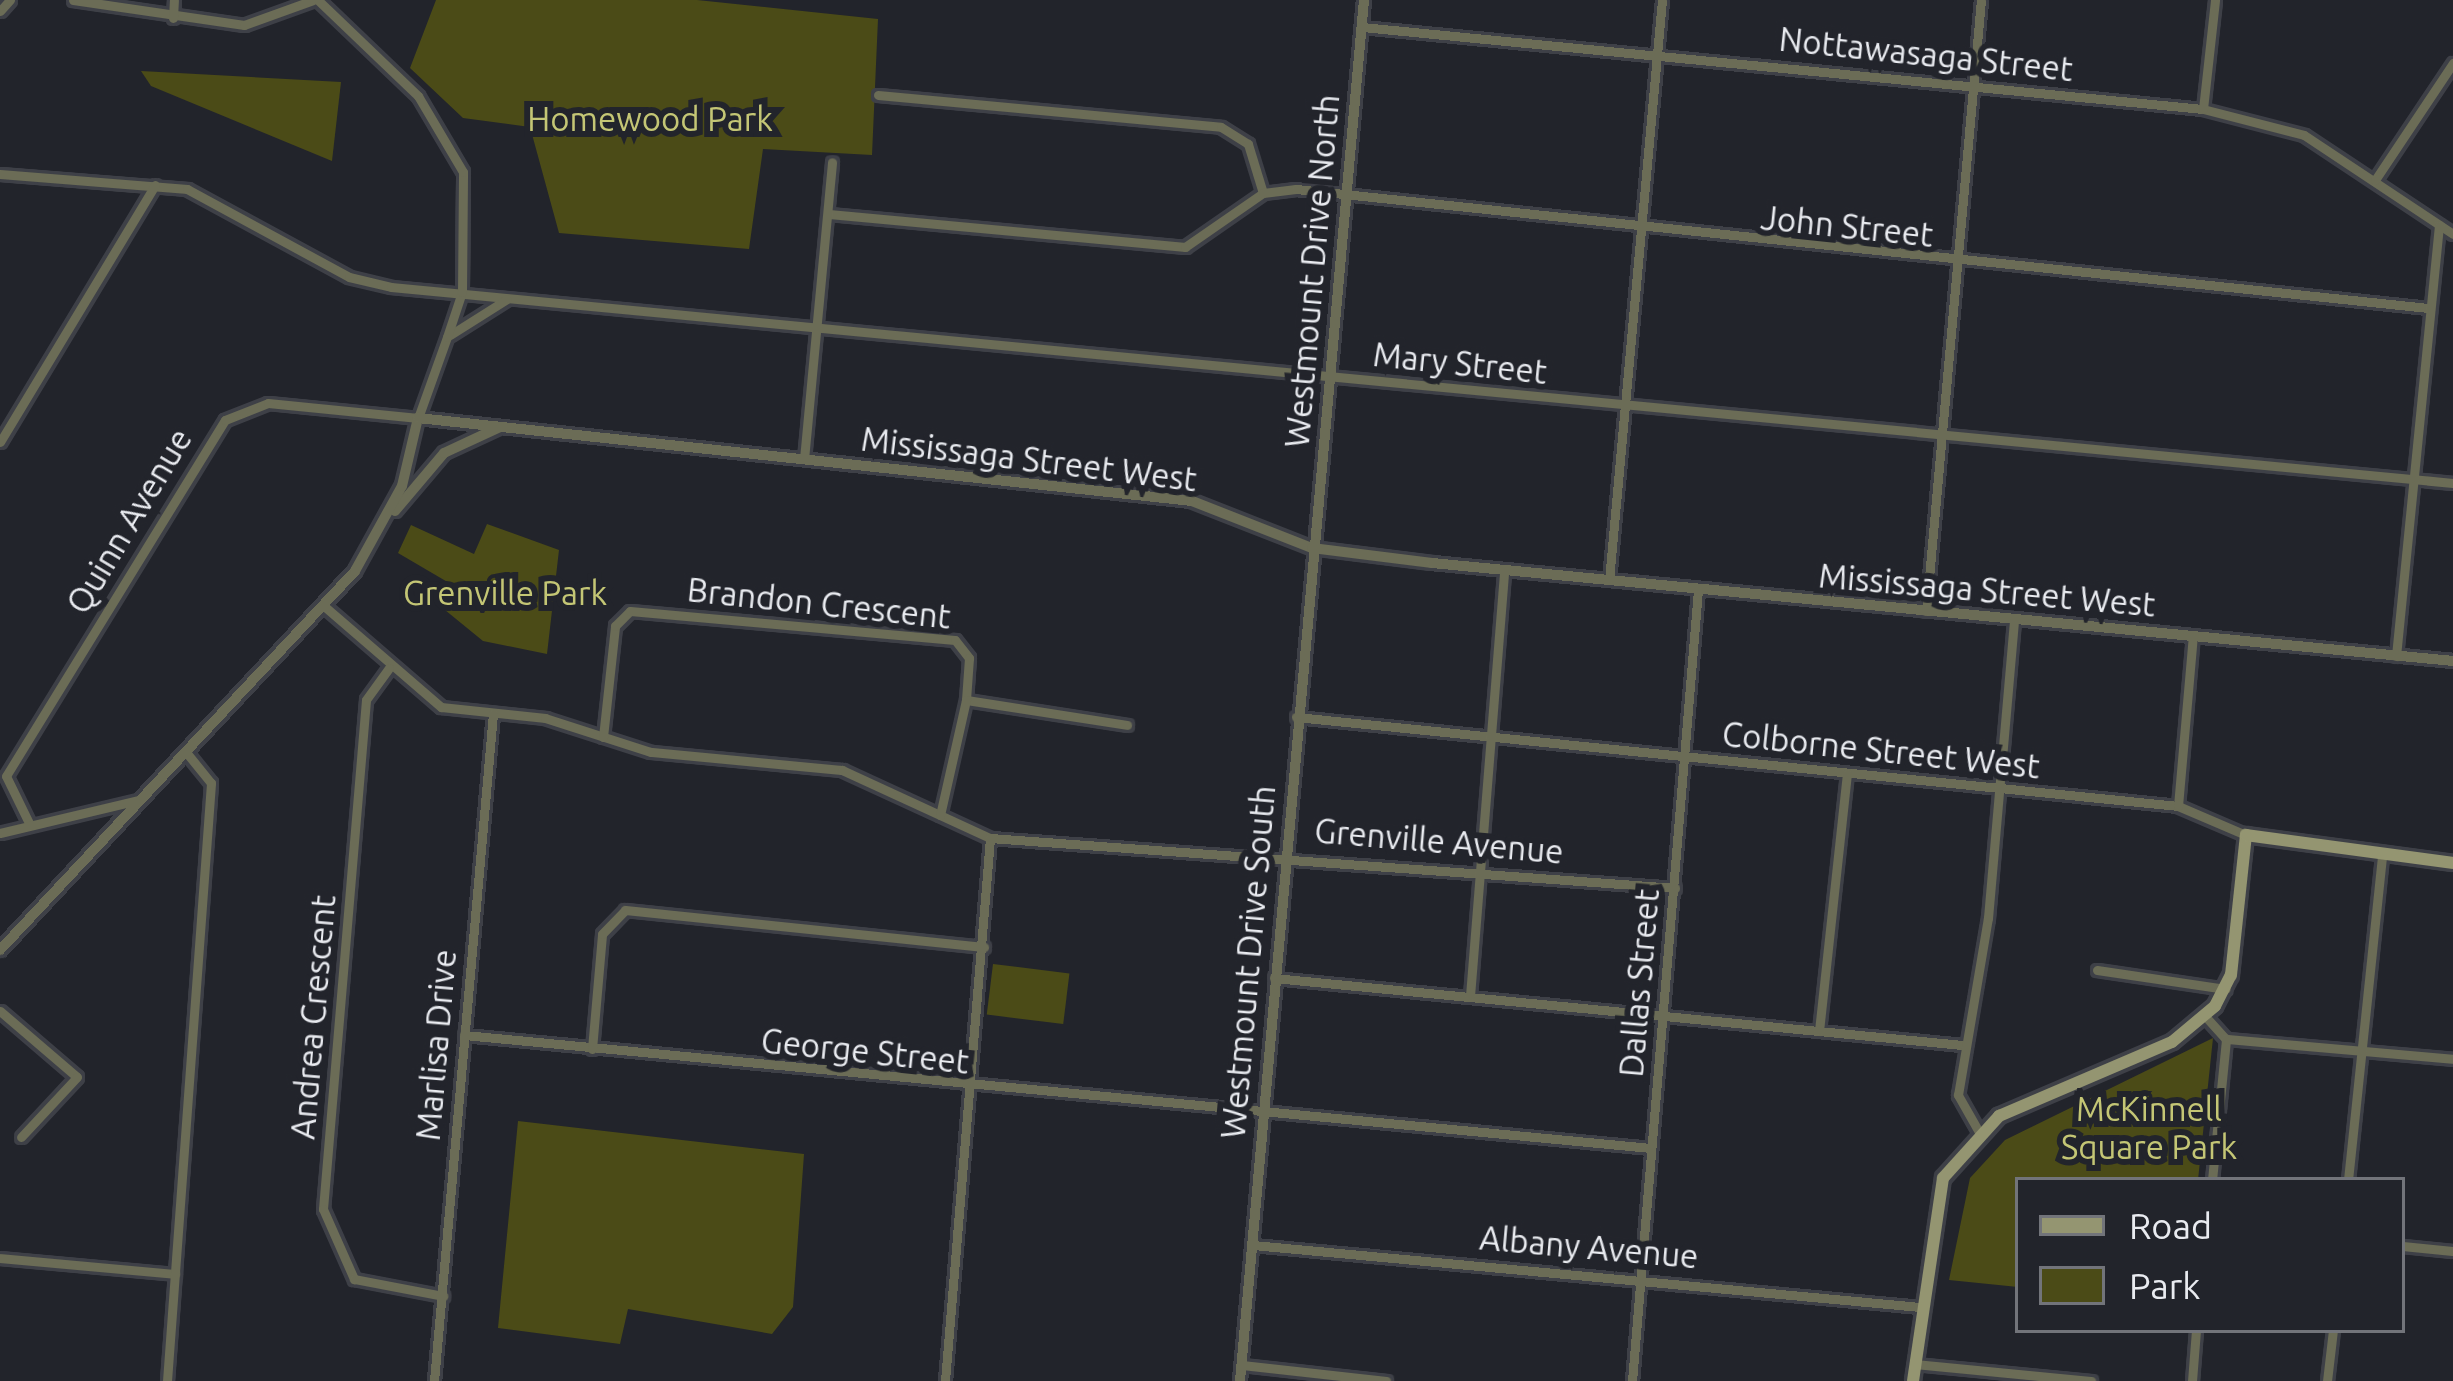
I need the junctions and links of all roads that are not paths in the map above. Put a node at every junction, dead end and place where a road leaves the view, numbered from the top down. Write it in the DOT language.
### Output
graph roads {
  1 [pos="10,0"];
  2 [pos="73,0"];
  3 [pos="174,0"];
  4 [pos="315,0"];
  5 [pos="1364,0"];
  6 [pos="1662,0"];
  7 [pos="1981,0"];
  8 [pos="2215,0"];
  9 [pos="0,11"];
  10 [pos="173,19"];
  11 [pos="1361,27"];
  12 [pos="1656,57"];
  13 [pos="2453,63"];
  14 [pos="1973,86"];
  15 [pos="878,94"];
  16 [pos="2203,109"];
  17 [pos="832,162"];
  18 [pos="0,174"];
  19 [pos="2375,181"];
  20 [pos="155,185"];
  21 [pos="1263,193"];
  22 [pos="1346,199"];
  23 [pos="829,214"];
  24 [pos="2439,225"];
  25 [pos="1641,232"];
  26 [pos="2453,234"];
  27 [pos="1957,265"];
  28 [pos="462,292"];
  29 [pos="512,297"];
  30 [pos="2428,308"];
  31 [pos="818,329"];
  32 [pos="447,337"];
  33 [pos="1330,377"];
  34 [pos="1625,406"];
  35 [pos="418,418"];
  36 [pos="501,427"];
  37 [pos="1943,436"];
  38 [pos="0,442"];
  39 [pos="804,459"];
  40 [pos="2411,479"];
  41 [pos="2453,483"];
  42 [pos="386,523"];
  43 [pos="1312,548"];
  44 [pos="1504,570"];
  45 [pos="1609,580"];
  46 [pos="1698,590"];
  47 [pos="324,606"];
  48 [pos="1926,610"];
  49 [pos="2014,619"];
  50 [pos="2193,637"];
  51 [pos="2396,656"];
  52 [pos="2453,661"];
  53 [pos="389,668"];
  54 [pos="966,700"];
  55 [pos="493,714"];
  56 [pos="1296,717"];
  57 [pos="1126,725"];
  58 [pos="1489,736"];
  59 [pos="603,737"];
  60 [pos="186,752"];
  61 [pos="1686,758"];
  62 [pos="1847,774"];
  63 [pos="1999,789"];
  64 [pos="144,799"];
  65 [pos="2178,806"];
  66 [pos="940,815"];
  67 [pos="29,824"];
  68 [pos="0,833"];
  69 [pos="2246,836"];
  70 [pos="990,838"];
  71 [pos="1285,855"];
  72 [pos="2382,856"];
  73 [pos="2453,863"];
  74 [pos="1481,871"];
  75 [pos="1675,888"];
  76 [pos="984,947"];
  77 [pos="0,950"];
  78 [pos="2097,970"];
  79 [pos="1274,978"];
  80 [pos="2226,989"];
  81 [pos="1470,997"];
  82 [pos="0,1011"];
  83 [pos="2205,1016"];
  84 [pos="1663,1017"];
  85 [pos="1819,1031"];
  86 [pos="464,1035"];
  87 [pos="2226,1039"];
  88 [pos="1963,1045"];
  89 [pos="592,1049"];
  90 [pos="2360,1052"];
  91 [pos="2453,1059"];
  92 [pos="972,1090"];
  93 [pos="1262,1109"];
  94 [pos="1978,1132"];
  95 [pos="21,1137"];
  96 [pos="1651,1148"];
  97 [pos="2212,1177"];
  98 [pos="2348,1177"];
  99 [pos="1253,1245"];
  100 [pos="2405,1246"];
  101 [pos="2453,1251"];
  102 [pos="0,1258"];
  103 [pos="175,1274"];
  104 [pos="1640,1277"];
  105 [pos="442,1296"];
  106 [pos="1920,1307"];
  107 [pos="2196,1333"];
  108 [pos="2333,1333"];
  109 [pos="1914,1364"];
  110 [pos="1242,1365"];
  111 [pos="167,1381"];
  112 [pos="434,1381"];
  113 [pos="945,1381"];
  114 [pos="1240,1381"];
  115 [pos="1386,1381"];
  116 [pos="1632,1381"];
  117 [pos="1913,1381"];
  118 [pos="2091,1381"];
  119 [pos="2192,1381"];
  120 [pos="2327,1381"];
  1 -- 9 [label="street"];
  2 -- 10 [label="street"];
  3 -- 10 [label="street"];
  4 -- 10 [label="street"];
  4 -- 28 [label="street"];
  5 -- 11 [label="street, Westmount Drive North"];
  6 -- 12 [label="street"];
  7 -- 14 [label="street"];
  8 -- 16 [label="street"];
  11 -- 12 [label="street, Nottawasaga Street"];
  11 -- 22 [label="street, Westmount Drive North"];
  12 -- 14 [label="street, Nottawasaga Street"];
  12 -- 25 [label="street"];
  13 -- 19 [label="street"];
  14 -- 16 [label="street, Nottawasaga Street"];
  14 -- 27 [label="street"];
  15 -- 21 [label="street"];
  16 -- 19 [label="street, Nottawasaga Street"];
  17 -- 23 [label="street"];
  18 -- 20 [label="street, Mary Street"];
  19 -- 24 [label="street, Nottawasaga Street"];
  20 -- 28 [label="street, Mary Street"];
  20 -- 38 [label="street"];
  21 -- 22 [label="street, John Street"];
  21 -- 23 [label="street"];
  22 -- 25 [label="street, John Street"];
  22 -- 33 [label="street, Westmount Drive North"];
  23 -- 31 [label="street"];
  24 -- 26 [label="street, Nottawasaga Street"];
  24 -- 30 [label="street"];
  25 -- 27 [label="street, John Street"];
  25 -- 34 [label="street"];
  27 -- 30 [label="street, John Street"];
  27 -- 37 [label="street"];
  28 -- 29 [label="street, Mary Street"];
  28 -- 32 [label="street"];
  29 -- 31 [label="street, Mary Street"];
  29 -- 32 [label="street"];
  30 -- 40 [label="street"];
  31 -- 33 [label="street, Mary Street"];
  31 -- 39 [label="street"];
  32 -- 35 [label="street"];
  33 -- 34 [label="street, Mary Street"];
  33 -- 43 [label="street, Westmount Drive North"];
  34 -- 37 [label="street, Mary Street"];
  34 -- 45 [label="street"];
  35 -- 36 [label="street, Mississaga Street West"];
  35 -- 42 [label="street"];
  35 -- 67 [label="street, Quinn Avenue"];
  36 -- 39 [label="street, Mississaga Street West"];
  36 -- 42 [label="street"];
  37 -- 40 [label="street, Mary Street"];
  37 -- 48 [label="street"];
  39 -- 43 [label="street, Mississaga Street West"];
  40 -- 41 [label="street, Mary Street"];
  40 -- 51 [label="street"];
  42 -- 47 [label="street"];
  43 -- 44 [label="street, Mississaga Street West"];
  43 -- 56 [label="street, Westmount Drive South"];
  44 -- 45 [label="street, Mississaga Street West"];
  44 -- 58 [label="street"];
  45 -- 46 [label="street, Mississaga Street West"];
  46 -- 48 [label="street, Mississaga Street West"];
  46 -- 61 [label="street, Dallas Street"];
  47 -- 53 [label="street, Grenville Avenue"];
  47 -- 60 [label="street"];
  48 -- 49 [label="street, Mississaga Street West"];
  49 -- 50 [label="street, Mississaga Street West"];
  49 -- 63 [label="street"];
  50 -- 51 [label="street, Mississaga Street West"];
  50 -- 65 [label="street"];
  51 -- 52 [label="street, Mississaga Street West"];
  53 -- 55 [label="street, Grenville Avenue"];
  53 -- 105 [label="street, Andrea Crescent"];
  54 -- 57 [label="street"];
  54 -- 59 [label="street, Brandon Crescent"];
  54 -- 66 [label="street, Brandon Crescent"];
  55 -- 59 [label="street, Grenville Avenue"];
  55 -- 86 [label="street, Marlisa Drive"];
  56 -- 58 [label="street, Colborne Street West"];
  56 -- 71 [label="street, Westmount Drive South"];
  58 -- 61 [label="street, Colborne Street West"];
  58 -- 74 [label="street"];
  59 -- 66 [label="street, Grenville Avenue"];
  60 -- 64 [label="street"];
  60 -- 103 [label="street"];
  61 -- 62 [label="street, Colborne Street West"];
  61 -- 75 [label="street, Dallas Street"];
  62 -- 63 [label="street, Colborne Street West"];
  62 -- 85 [label="street"];
  63 -- 65 [label="street, Colborne Street West"];
  63 -- 88 [label="street"];
  64 -- 67 [label="street"];
  64 -- 77 [label="street"];
  65 -- 69 [label="street, Colborne Street West"];
  66 -- 70 [label="street, Grenville Avenue"];
  67 -- 68 [label="street"];
  69 -- 72 [label="main road, Colborne Street West"];
  69 -- 80 [label="main road"];
  70 -- 71 [label="street, Grenville Avenue"];
  70 -- 76 [label="street"];
  71 -- 74 [label="street, Grenville Avenue"];
  71 -- 79 [label="street, Westmount Drive South"];
  72 -- 73 [label="main road, Colborne Street West"];
  72 -- 90 [label="street"];
  74 -- 75 [label="street, Grenville Avenue"];
  74 -- 81 [label="street"];
  75 -- 84 [label="street, Dallas Street"];
  76 -- 89 [label="street"];
  76 -- 92 [label="street"];
  78 -- 80 [label="street"];
  79 -- 81 [label="street"];
  79 -- 93 [label="street, Westmount Drive South"];
  80 -- 83 [label="main road"];
  81 -- 84 [label="street"];
  82 -- 95 [label="street"];
  83 -- 87 [label="street"];
  83 -- 94 [label="main road"];
  84 -- 85 [label="street"];
  84 -- 96 [label="street, Dallas Street"];
  85 -- 88 [label="street"];
  86 -- 89 [label="street, George Street"];
  86 -- 105 [label="street, Marlisa Drive"];
  87 -- 90 [label="street"];
  87 -- 97 [label="street"];
  88 -- 94 [label="street"];
  89 -- 92 [label="street, George Street"];
  90 -- 91 [label="street"];
  90 -- 98 [label="street"];
  92 -- 93 [label="street, George Street"];
  92 -- 113 [label="street"];
  93 -- 96 [label="street, George Street"];
  93 -- 99 [label="street, Westmount Drive South"];
  94 -- 106 [label="main road"];
  96 -- 104 [label="street, Dallas Street"];
  99 -- 104 [label="street, Albany Avenue"];
  99 -- 110 [label="street, Westmount Drive South"];
  100 -- 101 [label="street"];
  102 -- 103 [label="street"];
  103 -- 111 [label="street"];
  104 -- 106 [label="street, Albany Avenue"];
  104 -- 116 [label="street, Dallas Street"];
  105 -- 112 [label="street, Marlisa Drive"];
  106 -- 109 [label="main road"];
  107 -- 119 [label="street"];
  108 -- 120 [label="street"];
  109 -- 117 [label="main road"];
  109 -- 118 [label="street"];
  110 -- 114 [label="street, Westmount Drive South"];
  110 -- 115 [label="street"];
}
